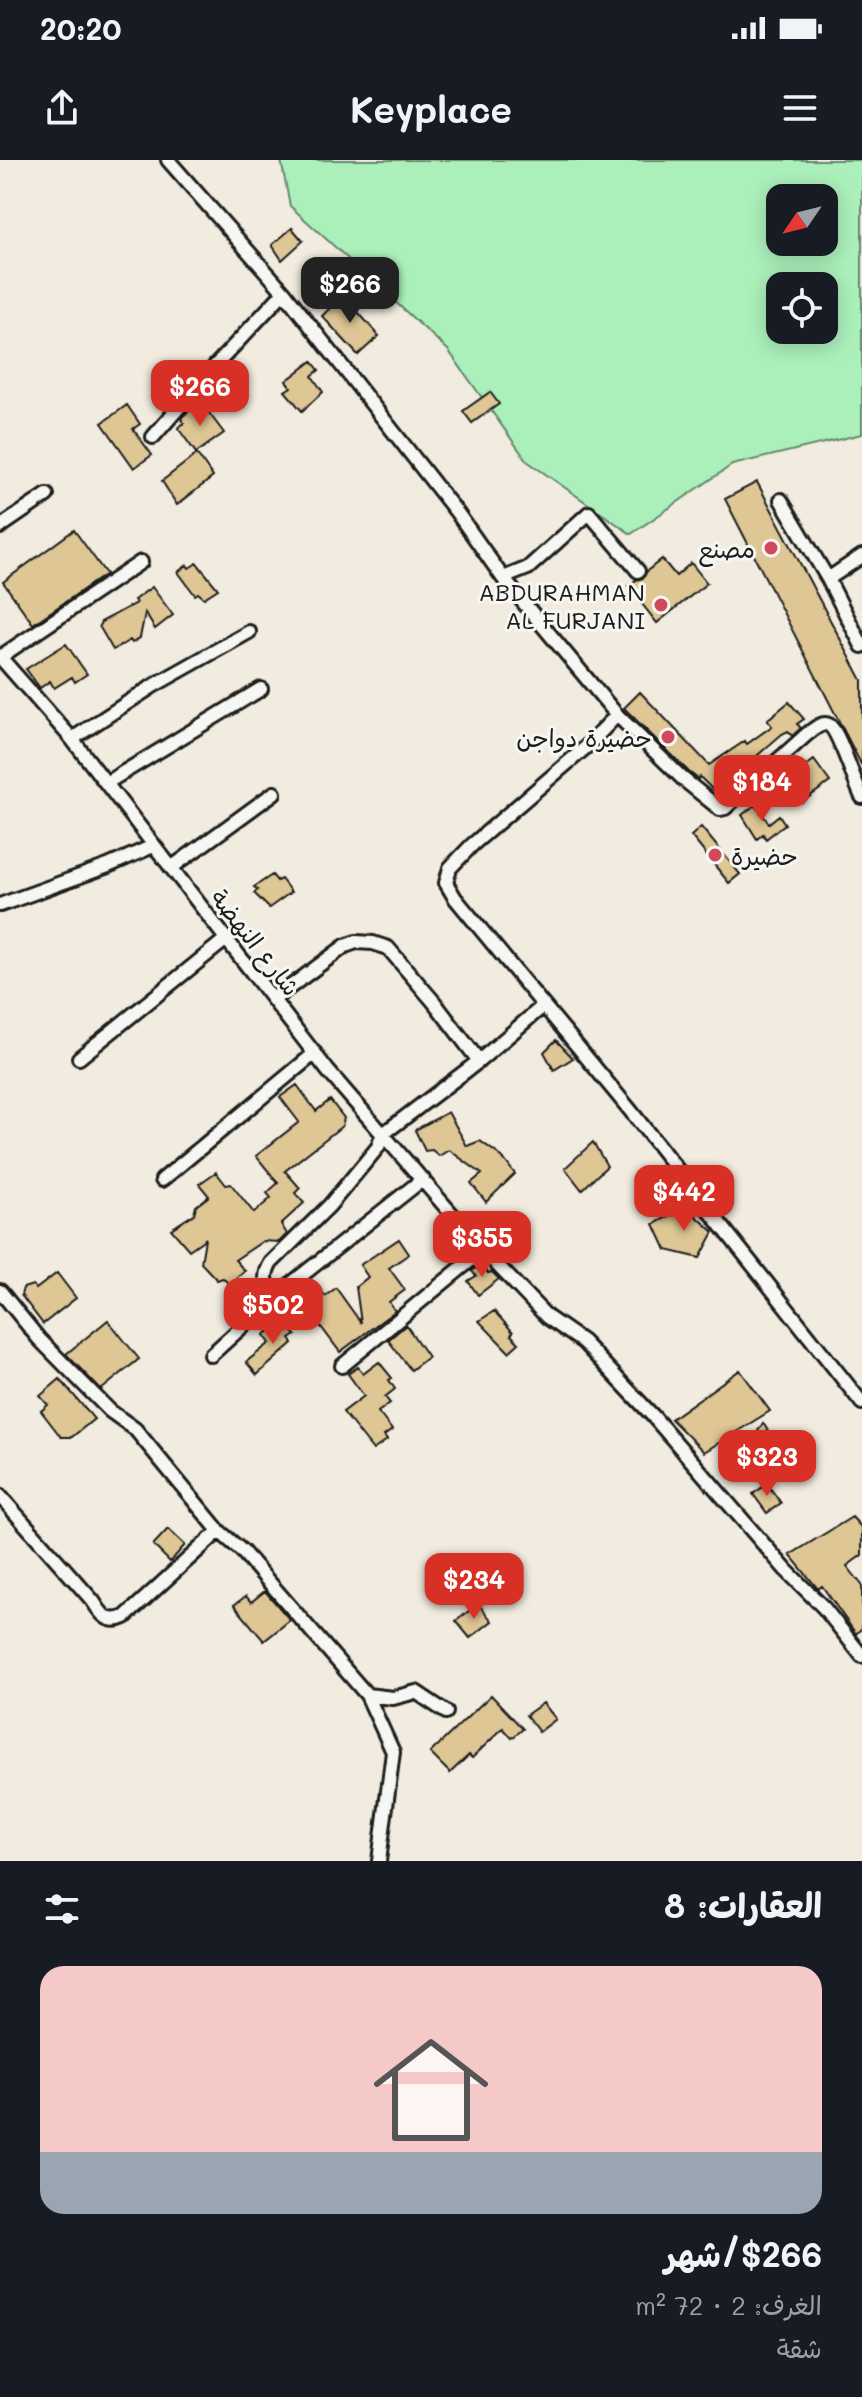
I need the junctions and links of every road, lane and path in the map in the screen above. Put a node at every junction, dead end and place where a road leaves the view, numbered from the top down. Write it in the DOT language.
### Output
graph roads {
  1 [pos="168,160"];
  2 [pos="284,292"];
  3 [pos="153,437"];
  4 [pos="47,495"];
  5 [pos="781,500"];
  6 [pos="0,527"];
  7 [pos="862,556"];
  8 [pos="141,562"];
  9 [pos="638,571"];
  10 [pos="503,578"];
  11 [pos="828,579"];
  12 [pos="249,632"];
  13 [pos="862,646"];
  14 [pos="0,657"];
  15 [pos="261,689"];
  16 [pos="617,715"];
  17 [pos="72,739"];
  18 [pos="106,783"];
  19 [pos="274,793"];
  20 [pos="862,797"];
  21 [pos="153,846"];
  22 [pos="171,868"];
  23 [pos="0,905"];
  24 [pos="225,940"];
  25 [pos="274,999"];
  26 [pos="543,1006"];
  27 [pos="315,1053"];
  28 [pos="79,1058"];
  29 [pos="479,1061"];
  30 [pos="383,1134"];
  31 [pos="423,1179"];
  32 [pos="162,1180"];
  33 [pos="483,1250"];
  34 [pos="0,1291"];
  35 [pos="277,1295"];
  36 [pos="211,1355"];
  37 [pos="342,1366"];
  38 [pos="862,1403"];
  39 [pos="0,1496"];
  40 [pos="219,1531"];
  41 [pos="862,1656"];
  42 [pos="367,1695"];
  43 [pos="446,1712"];
  44 [pos="379,1861"];
  1 -- 2 [label="street"];
  2 -- 3 [label="street"];
  2 -- 10 [label="street"];
  4 -- 6 [label="street"];
  5 -- 11 [label="street"];
  7 -- 11 [label="street"];
  8 -- 14 [label="street"];
  9 -- 10 [label="street"];
  10 -- 16 [label="street"];
  11 -- 13 [label="street"];
  12 -- 17 [label="street"];
  14 -- 17 [label="street, شارع النهضة"];
  15 -- 18 [label="street"];
  16 -- 20 [label="street"];
  16 -- 26 [label="street"];
  17 -- 18 [label="street, شارع النهضة"];
  18 -- 21 [label="street, شارع النهضة"];
  19 -- 22 [label="street"];
  21 -- 22 [label="street, شارع النهضة"];
  21 -- 23 [label="street"];
  22 -- 24 [label="street, شارع النهضة"];
  24 -- 25 [label="street, شارع النهضة"];
  24 -- 28 [label="street"];
  25 -- 27 [label="street, شارع النهضة"];
  25 -- 29 [label="street"];
  26 -- 29 [label="street"];
  26 -- 38 [label="street"];
  27 -- 30 [label="street, شارع النهضة"];
  27 -- 32 [label="street"];
  29 -- 30 [label="street"];
  30 -- 31 [label="street, شارع النهضة"];
  30 -- 35 [label="street"];
  31 -- 33 [label="street, شارع النهضة"];
  31 -- 35 [label="street"];
  33 -- 37 [label="street"];
  33 -- 41 [label="street, شارع النهضة"];
  34 -- 40 [label="street"];
  35 -- 36 [label="street"];
  39 -- 40 [label="street"];
  40 -- 42 [label="street"];
  42 -- 43 [label="street"];
  42 -- 44 [label="street"];
}
